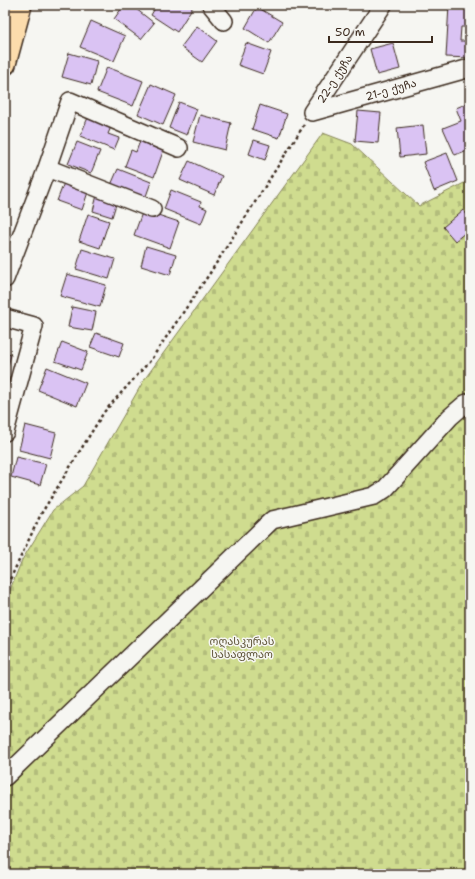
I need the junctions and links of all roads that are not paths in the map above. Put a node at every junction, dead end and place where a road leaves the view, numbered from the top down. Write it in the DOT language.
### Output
graph roads {
  1 [pos="21,5"];
  2 [pos="211,5"];
  3 [pos="383,5"];
  4 [pos="224,21"];
  5 [pos="5,64"];
  6 [pos="470,68"];
  7 [pos="312,112"];
  8 [pos="179,148"];
  9 [pos="47,168"];
  10 [pos="152,209"];
  11 [pos="5,279"];
  12 [pos="5,318"];
  13 [pos="470,402"];
  14 [pos="5,432"];
  15 [pos="5,778"];
  1 -- 5 [label="main road"];
  2 -- 4 [label="street"];
  3 -- 7 [label="street, 22-ე ქუჩა"];
  6 -- 7 [label="street, 21-ე ქუჩა"];
  8 -- 9 [label="street"];
  9 -- 10 [label="street"];
  9 -- 11 [label="street"];
  12 -- 14 [label="street"];
  13 -- 15 [label="street"];
}
